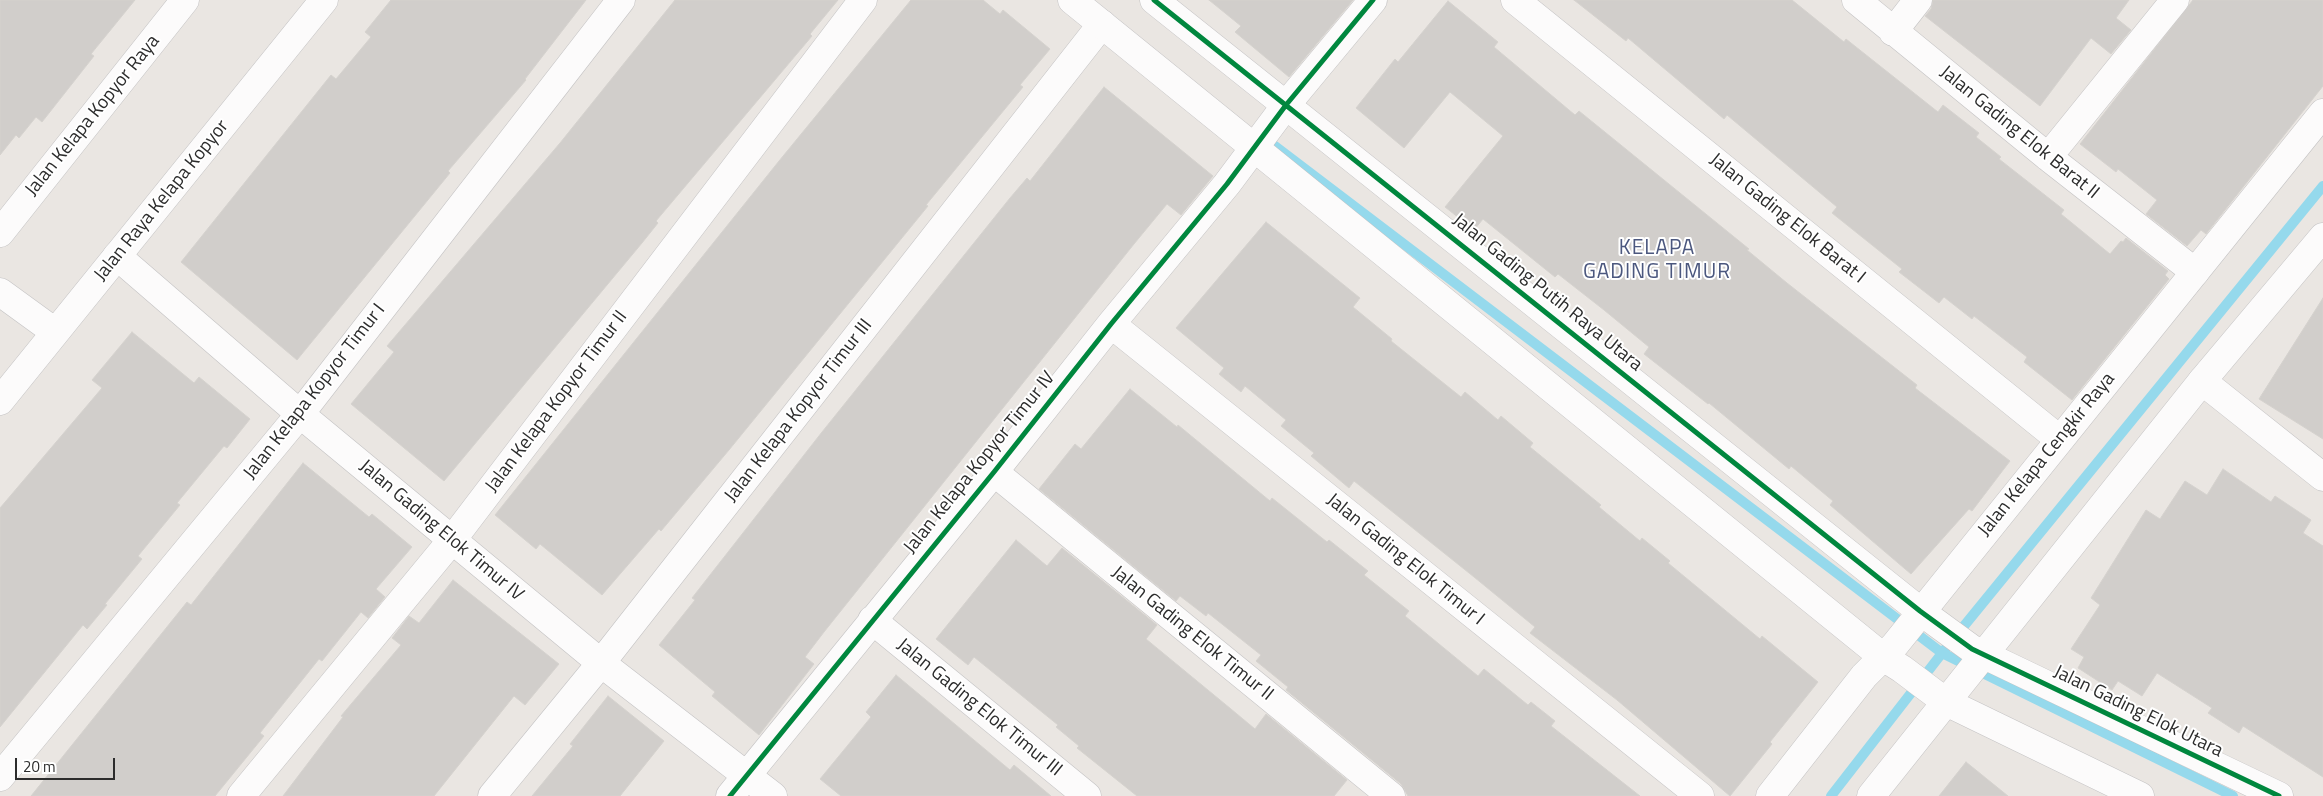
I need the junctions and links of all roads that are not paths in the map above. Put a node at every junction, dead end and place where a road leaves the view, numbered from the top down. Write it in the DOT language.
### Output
graph roads {
  1 [pos="185,0"];
  2 [pos="324,0"];
  3 [pos="620,0"];
  4 [pos="863,0"];
  5 [pos="1072,0"];
  6 [pos="1154,0"];
  7 [pos="1374,0"];
  8 [pos="1515,0"];
  9 [pos="1856,0"];
  10 [pos="1918,0"];
  11 [pos="2175,0"];
  12 [pos="1102,24"];
  13 [pos="1893,32"];
  14 [pos="1284,108"];
  15 [pos="2323,113"];
  16 [pos="1257,145"];
  17 [pos="2048,157"];
  18 [pos="0,233"];
  19 [pos="2323,237"];
  20 [pos="118,256"];
  21 [pos="2189,268"];
  22 [pos="0,292"];
  23 [pos="1111,324"];
  24 [pos="53,331"];
  25 [pos="2202,381"];
  26 [pos="0,401"];
  27 [pos="300,414"];
  28 [pos="2059,439"];
  29 [pos="994,472"];
  30 [pos="2323,477"];
  31 [pos="452,540"];
  32 [pos="1926,617"];
  33 [pos="872,620"];
  34 [pos="1980,654"];
  35 [pos="1893,657"];
  36 [pos="601,663"];
  37 [pos="1946,698"];
  38 [pos="747,774"];
  39 [pos="0,778"];
  40 [pos="241,796"];
  41 [pos="492,796"];
  42 [pos="730,796"];
  43 [pos="774,796"];
  44 [pos="1087,796"];
  45 [pos="1390,796"];
  46 [pos="1700,796"];
  47 [pos="1770,796"];
  48 [pos="1871,796"];
  49 [pos="2140,796"];
  50 [pos="2279,796"];
  1 -- 18 [label="street, Jalan Kelapa Kopyor Raya"];
  2 -- 20 [label="street, Jalan Raya Kelapa Kopyor"];
  3 -- 27 [label="street, Jalan Kelapa Kopyor Timur I"];
  4 -- 31 [label="street, Jalan Kelapa Kopyor Timur II"];
  5 -- 12 [label="street"];
  6 -- 14 [label="street, Jalan Gading Putih Raya Utara"];
  7 -- 14 [label="street, Jalan Kelapa Kopyor Timur IV"];
  8 -- 28 [label="street, Jalan Gading Elok Barat I"];
  9 -- 13 [label="street, Jalan Gading Elok Barat II"];
  10 -- 13 [label="street"];
  11 -- 17 [label="street"];
  12 -- 16 [label="street"];
  12 -- 36 [label="street, Jalan Kelapa Kopyor Timur III"];
  13 -- 17 [label="street, Jalan Gading Elok Barat II"];
  14 -- 16 [label="street, Jalan Kelapa Kopyor Timur IV"];
  14 -- 32 [label="street, Jalan Gading Putih Raya Utara"];
  15 -- 21 [label="street, Jalan Kelapa Cengkir Raya"];
  16 -- 23 [label="street, Jalan Kelapa Kopyor Timur IV"];
  16 -- 35 [label="street"];
  17 -- 21 [label="street, Jalan Gading Elok Barat II"];
  19 -- 25 [label="street"];
  20 -- 24 [label="street, Jalan Raya Kelapa Kopyor"];
  20 -- 27 [label="street, Jalan Gading Elok Timur IV"];
  21 -- 28 [label="street, Jalan Kelapa Cengkir Raya"];
  22 -- 24 [label="street"];
  23 -- 29 [label="street, Jalan Kelapa Kopyor Timur IV"];
  23 -- 46 [label="street, Jalan Gading Elok Timur I"];
  24 -- 26 [label="street, Jalan Raya Kelapa Kopyor"];
  25 -- 30 [label="street"];
  25 -- 34 [label="street"];
  27 -- 31 [label="street, Jalan Gading Elok Timur IV"];
  27 -- 39 [label="street, Jalan Kelapa Kopyor Timur I"];
  28 -- 32 [label="street, Jalan Kelapa Cengkir Raya"];
  29 -- 33 [label="street, Jalan Kelapa Kopyor Timur IV"];
  29 -- 45 [label="street, Jalan Gading Elok Timur II"];
  31 -- 36 [label="street, Jalan Gading Elok Timur IV"];
  31 -- 40 [label="street, Jalan Kelapa Kopyor Timur II"];
  32 -- 34 [label="street, Jalan Gading Putih Raya Utara"];
  32 -- 35 [label="street, Jalan Kelapa Cengkir Raya"];
  33 -- 38 [label="street, Jalan Kelapa Kopyor Timur IV"];
  33 -- 44 [label="street, Jalan Gading Elok Timur III"];
  34 -- 37 [label="street"];
  34 -- 50 [label="street, Jalan Gading Elok Utara"];
  35 -- 37 [label="street"];
  35 -- 47 [label="street, Jalan Kelapa Cengkir Raya"];
  36 -- 38 [label="street, Jalan Gading Elok Timur IV"];
  36 -- 41 [label="street, Jalan Kelapa Kopyor Timur III"];
  37 -- 48 [label="street"];
  37 -- 49 [label="street"];
  38 -- 42 [label="street, Jalan Kelapa Kopyor Timur IV"];
  38 -- 43 [label="street, Jalan Gading Elok Timur IV"];
}
